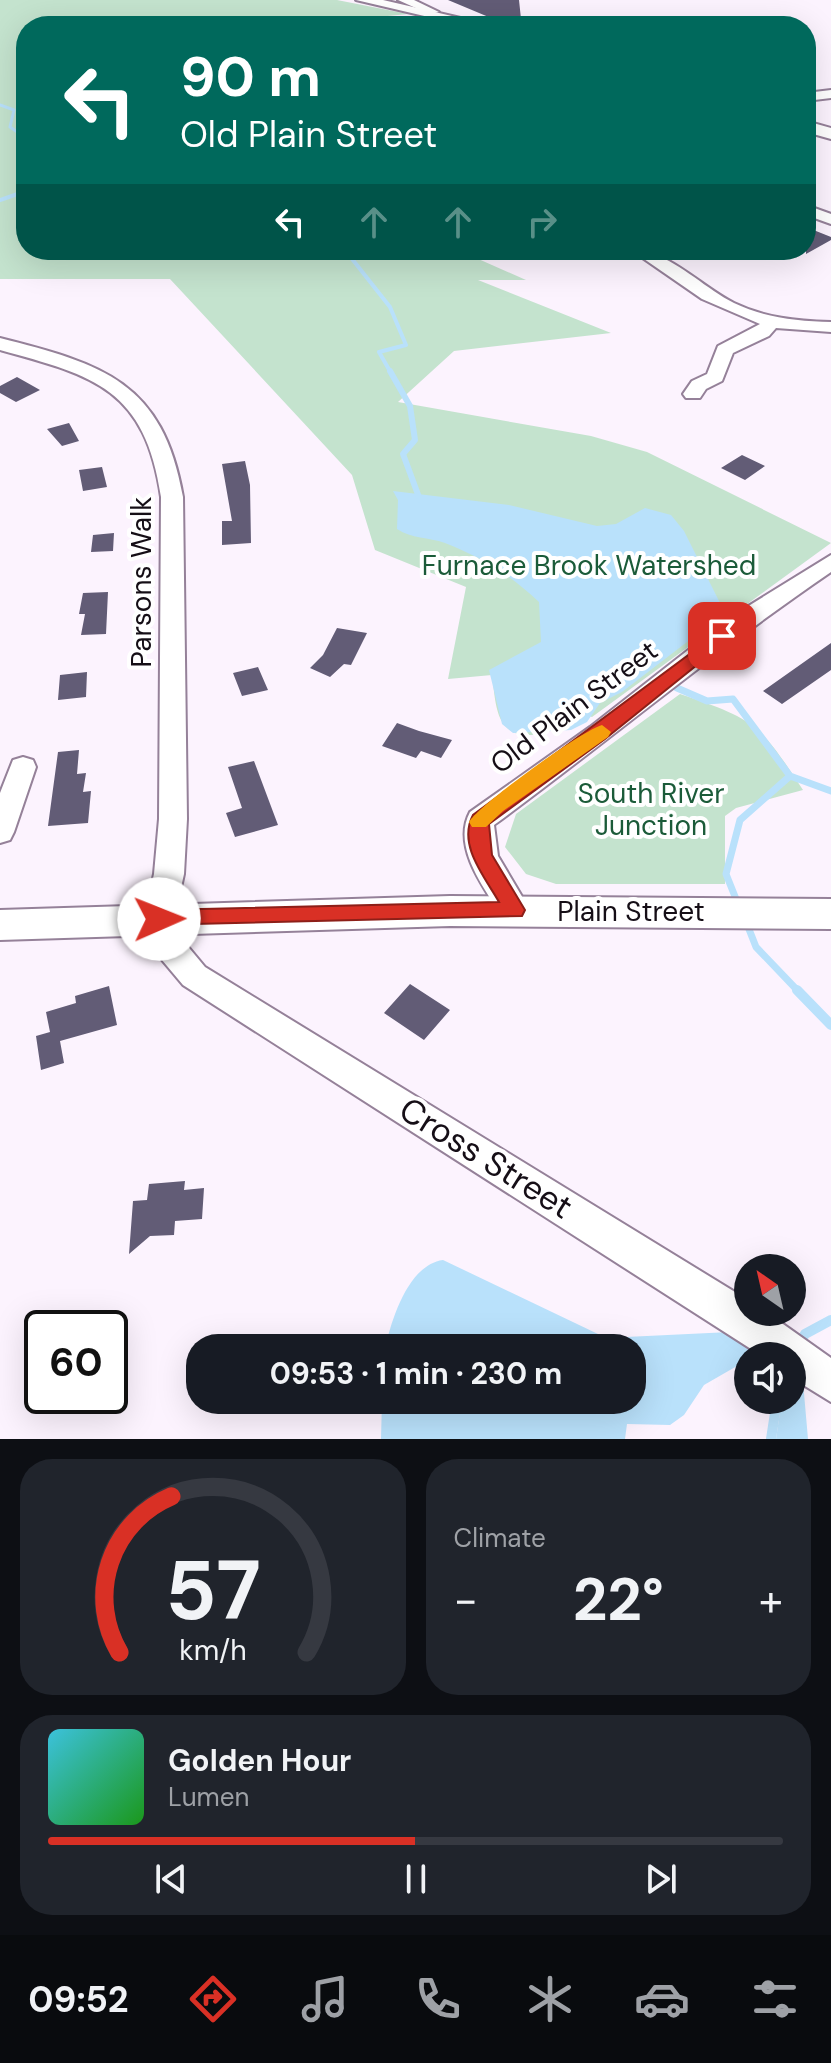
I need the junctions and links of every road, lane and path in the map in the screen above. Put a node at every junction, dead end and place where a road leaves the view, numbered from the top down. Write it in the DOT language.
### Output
graph roads {
  1 [pos="363,0"];
  2 [pos="404,0"];
  3 [pos="433,12"];
  4 [pos="449,16"];
  5 [pos="654,260"];
  6 [pos="770,324"];
  7 [pos="831,327"];
  8 [pos="0,344"];
  9 [pos="693,394"];
  10 [pos="831,562"];
  11 [pos="23,767"];
  12 [pos="0,832"];
  13 [pos="515,910"];
  14 [pos="831,914"];
  15 [pos="159,919"];
  16 [pos="0,925"];
  17 [pos="828,1380"];
  1 -- 3 [label="main road"];
  2 -- 3 [label="street"];
  3 -- 4 [label="main road"];
  5 -- 6 [label="street"];
  6 -- 7 [label="street"];
  6 -- 9 [label="street"];
  8 -- 15 [label="street, Parsons Walk"];
  10 -- 13 [label="street, Old Plain Street"];
  11 -- 12 [label="street"];
  13 -- 14 [label="main road, Plain Street"];
  13 -- 15 [label="main road, Plain Street"];
  15 -- 16 [label="main road, Plain Street"];
  15 -- 17 [label="street, Cross Street"];
}
